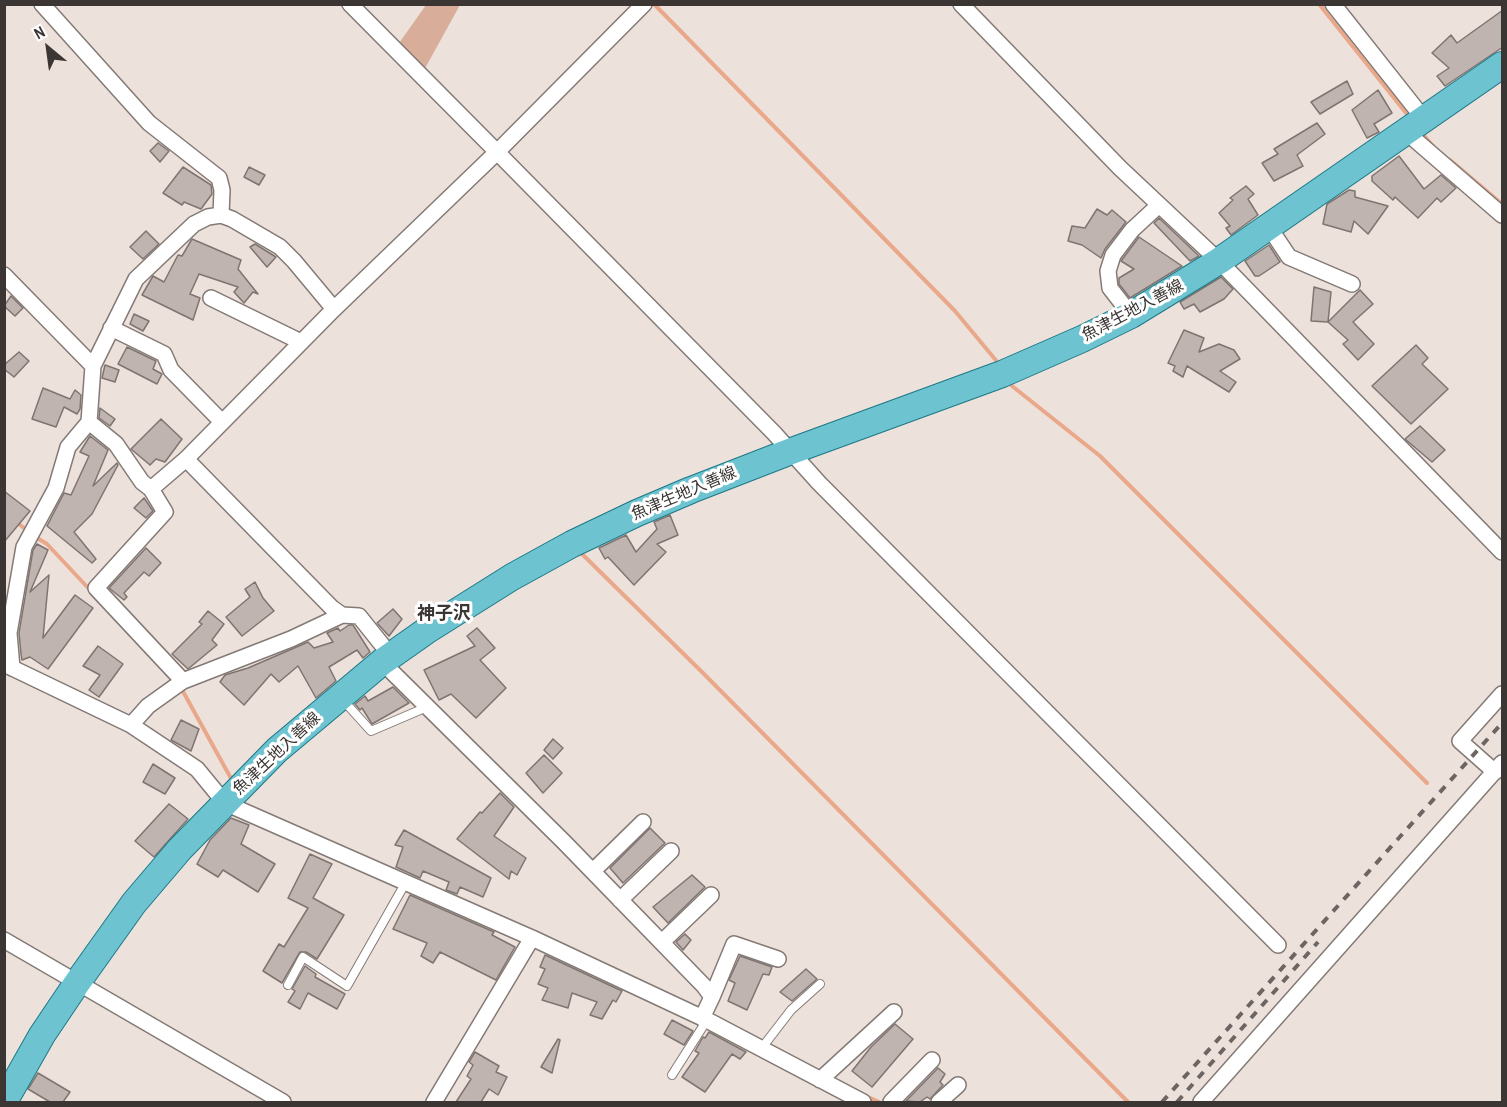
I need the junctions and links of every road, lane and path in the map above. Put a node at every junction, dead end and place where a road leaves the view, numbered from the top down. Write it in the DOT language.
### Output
graph roads {
  1 [pos="42,4"];
  2 [pos="350,4"];
  3 [pos="644,4"];
  4 [pos="961,4"];
  5 [pos="1333,4"];
  6 [pos="1503,65"];
  7 [pos="1415,126"];
  8 [pos="497,152"];
  9 [pos="1159,205"];
  10 [pos="221,215"];
  11 [pos="1503,215"];
  12 [pos="1269,227"];
  13 [pos="1219,261"];
  14 [pos="5,279"];
  15 [pos="1352,284"];
  16 [pos="211,298"];
  17 [pos="334,309"];
  18 [pos="1131,315"];
  19 [pos="111,328"];
  20 [pos="301,342"];
  21 [pos="93,366"];
  22 [pos="89,422"];
  23 [pos="222,422"];
  24 [pos="789,452"];
  25 [pos="186,459"];
  26 [pos="151,489"];
  27 [pos="1503,552"];
  28 [pos="342,615"];
  29 [pos="386,659"];
  30 [pos="8,666"];
  31 [pos="183,681"];
  32 [pos="1503,694"];
  33 [pos="340,696"];
  34 [pos="427,707"];
  35 [pos="131,725"];
  36 [pos="1499,768"];
  37 [pos="225,803"];
  38 [pos="643,822"];
  39 [pos="671,851"];
  40 [pos="592,871"];
  41 [pos="405,882"];
  42 [pos="711,895"];
  43 [pos="620,900"];
  44 [pos="531,938"];
  45 [pos="4,940"];
  46 [pos="662,942"];
  47 [pos="1278,945"];
  48 [pos="778,959"];
  49 [pos="76,982"];
  50 [pos="820,984"];
  51 [pos="288,986"];
  52 [pos="712,997"];
  53 [pos="894,1012"];
  54 [pos="705,1019"];
  55 [pos="761,1049"];
  56 [pos="932,1060"];
  57 [pos="672,1075"];
  58 [pos="820,1080"];
  59 [pos="958,1085"];
  60 [pos="4,1102"];
  61 [pos="283,1102"];
  62 [pos="434,1102"];
  63 [pos="863,1102"];
  64 [pos="891,1102"];
  65 [pos="939,1102"];
  66 [pos="1201,1102"];
  1 -- 10 [label="street"];
  2 -- 8 [label="street"];
  3 -- 8 [label="street"];
  4 -- 9 [label="street"];
  5 -- 7 [label="street"];
  6 -- 7 [label="main road, 魚津生地入善線"];
  7 -- 11 [label="street"];
  7 -- 12 [label="main road, 魚津生地入善線"];
  8 -- 17 [label="street"];
  8 -- 24 [label="street"];
  9 -- 13 [label="street"];
  9 -- 18 [label="street"];
  10 -- 17 [label="street"];
  10 -- 19 [label="street"];
  12 -- 13 [label="main road, 魚津生地入善線"];
  12 -- 15 [label="street"];
  13 -- 18 [label="main road, 魚津生地入善線"];
  13 -- 27 [label="street"];
  14 -- 21 [label="street"];
  16 -- 20 [label="street"];
  17 -- 20 [label="street"];
  18 -- 24 [label="main road, 魚津生地入善線"];
  19 -- 21 [label="street"];
  19 -- 23 [label="street"];
  20 -- 23 [label="street"];
  21 -- 22 [label="street"];
  22 -- 26 [label="street"];
  22 -- 30 [label="street"];
  23 -- 25 [label="street"];
  24 -- 29 [label="main road, 魚津生地入善線"];
  24 -- 47 [label="street"];
  25 -- 26 [label="street"];
  25 -- 28 [label="street"];
  26 -- 31 [label="street"];
  28 -- 29 [label="street"];
  28 -- 31 [label="street"];
  29 -- 33 [label="main road, 魚津生地入善線"];
  29 -- 34 [label="street"];
  30 -- 35 [label="street"];
  31 -- 35 [label="street"];
  32 -- 36 [label="street"];
  33 -- 34 [label="lane"];
  33 -- 37 [label="main road, 魚津生地入善線"];
  34 -- 40 [label="street"];
  35 -- 37 [label="street"];
  36 -- 66 [label="street"];
  37 -- 41 [label="street"];
  37 -- 49 [label="main road, 魚津生地入善線"];
  38 -- 40 [label="street"];
  39 -- 43 [label="street"];
  40 -- 43 [label="street"];
  41 -- 44 [label="street"];
  41 -- 51 [label="lane"];
  42 -- 46 [label="street"];
  43 -- 46 [label="street"];
  44 -- 54 [label="street"];
  44 -- 62 [label="street"];
  45 -- 49 [label="street"];
  46 -- 52 [label="street"];
  48 -- 52 [label="street"];
  49 -- 60 [label="main road, 魚津生地入善線"];
  49 -- 61 [label="street"];
  50 -- 55 [label="lane"];
  52 -- 54 [label="street"];
  53 -- 58 [label="street"];
  54 -- 55 [label="street"];
  54 -- 57 [label="lane"];
  55 -- 58 [label="street"];
  56 -- 64 [label="street"];
  58 -- 63 [label="street"];
  59 -- 65 [label="street"];
}
